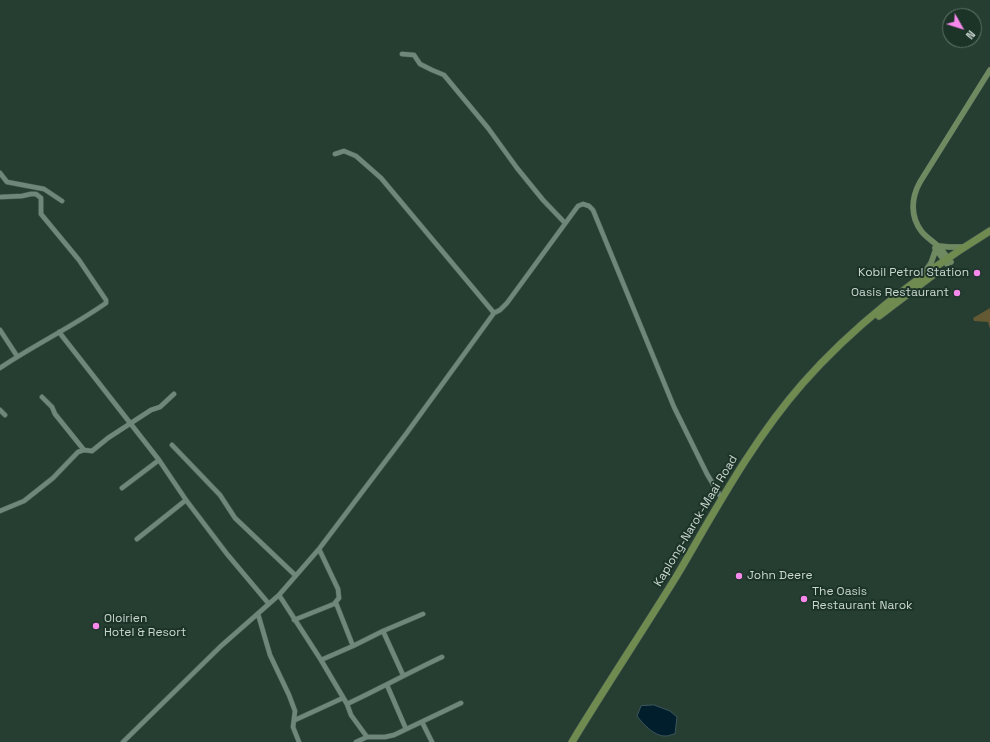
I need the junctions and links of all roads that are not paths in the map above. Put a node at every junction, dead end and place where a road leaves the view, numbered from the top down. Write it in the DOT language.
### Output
graph roads {
  1 [pos="402,54"];
  2 [pos="990,70"];
  3 [pos="335,154"];
  4 [pos="0,173"];
  5 [pos="2,197"];
  6 [pos="62,201"];
  7 [pos="565,223"];
  8 [pos="990,231"];
  9 [pos="990,235"];
  10 [pos="964,247"];
  11 [pos="937,248"];
  12 [pos="948,261"];
  13 [pos="920,278"];
  14 [pos="494,313"];
  15 [pos="859,326"];
  16 [pos="0,330"];
  17 [pos="59,332"];
  18 [pos="17,356"];
  19 [pos="0,368"];
  20 [pos="174,394"];
  21 [pos="42,397"];
  22 [pos="0,410"];
  23 [pos="5,415"];
  24 [pos="130,425"];
  25 [pos="172,445"];
  26 [pos="84,450"];
  27 [pos="159,460"];
  28 [pos="122,488"];
  29 [pos="722,499"];
  30 [pos="186,500"];
  31 [pos="0,511"];
  32 [pos="137,539"];
  33 [pos="319,549"];
  34 [pos="295,575"];
  35 [pos="279,595"];
  36 [pos="336,603"];
  37 [pos="269,604"];
  38 [pos="258,614"];
  39 [pos="423,614"];
  40 [pos="294,620"];
  41 [pos="383,631"];
  42 [pos="353,646"];
  43 [pos="442,657"];
  44 [pos="321,660"];
  45 [pos="403,675"];
  46 [pos="387,685"];
  47 [pos="343,698"];
  48 [pos="460,703"];
  49 [pos="347,704"];
  50 [pos="295,720"];
  51 [pos="422,722"];
  52 [pos="406,729"];
  53 [pos="367,737"];
  54 [pos="359,741"];
  55 [pos="123,742"];
  56 [pos="300,742"];
  57 [pos="432,742"];
  58 [pos="572,742"];
  1 -- 7 [label="street"];
  2 -- 11 [label="main road"];
  3 -- 14 [label="street"];
  4 -- 6 [label="street"];
  5 -- 17 [label="street"];
  7 -- 14 [label="street"];
  7 -- 29 [label="street"];
  8 -- 10 [label="highway, Kaplong-Narok-Maai Road"];
  9 -- 12 [label="highway, Kaplong-Narok-Maai Road"];
  10 -- 11 [label="main road"];
  10 -- 12 [label="highway, Kaplong-Narok-Maai Road"];
  11 -- 12 [label="main road"];
  11 -- 13 [label="main road"];
  12 -- 13 [label="highway, Kaplong-Narok-Maai Road"];
  12 -- 15 [label="highway, Kaplong-Narok-Maai Road"];
  13 -- 15 [label="highway, Kaplong-Narok-Maai Road"];
  14 -- 33 [label="street"];
  15 -- 29 [label="highway, Kaplong-Narok-Maai Road"];
  16 -- 18 [label="street"];
  17 -- 18 [label="street"];
  17 -- 24 [label="street"];
  18 -- 19 [label="street"];
  20 -- 24 [label="street"];
  21 -- 26 [label="street"];
  22 -- 23 [label="street"];
  24 -- 26 [label="street"];
  24 -- 27 [label="street"];
  25 -- 34 [label="street"];
  26 -- 31 [label="street"];
  27 -- 28 [label="street"];
  27 -- 30 [label="street"];
  29 -- 58 [label="highway, Kaplong-Narok-Maai Road"];
  30 -- 32 [label="street"];
  30 -- 37 [label="street"];
  33 -- 34 [label="street"];
  33 -- 36 [label="street"];
  34 -- 35 [label="street"];
  35 -- 37 [label="street"];
  35 -- 40 [label="street"];
  36 -- 40 [label="street"];
  36 -- 42 [label="street"];
  37 -- 38 [label="street"];
  38 -- 50 [label="street"];
  38 -- 55 [label="street"];
  39 -- 41 [label="street"];
  40 -- 44 [label="street"];
  41 -- 42 [label="street"];
  41 -- 45 [label="street"];
  42 -- 44 [label="street"];
  43 -- 45 [label="street"];
  44 -- 47 [label="street"];
  45 -- 46 [label="street"];
  46 -- 49 [label="street"];
  46 -- 52 [label="street"];
  47 -- 49 [label="street"];
  47 -- 50 [label="street"];
  48 -- 51 [label="street"];
  49 -- 53 [label="street"];
  50 -- 56 [label="street"];
  51 -- 52 [label="street"];
  51 -- 57 [label="street"];
  52 -- 53 [label="street"];
  53 -- 54 [label="street"];
}
